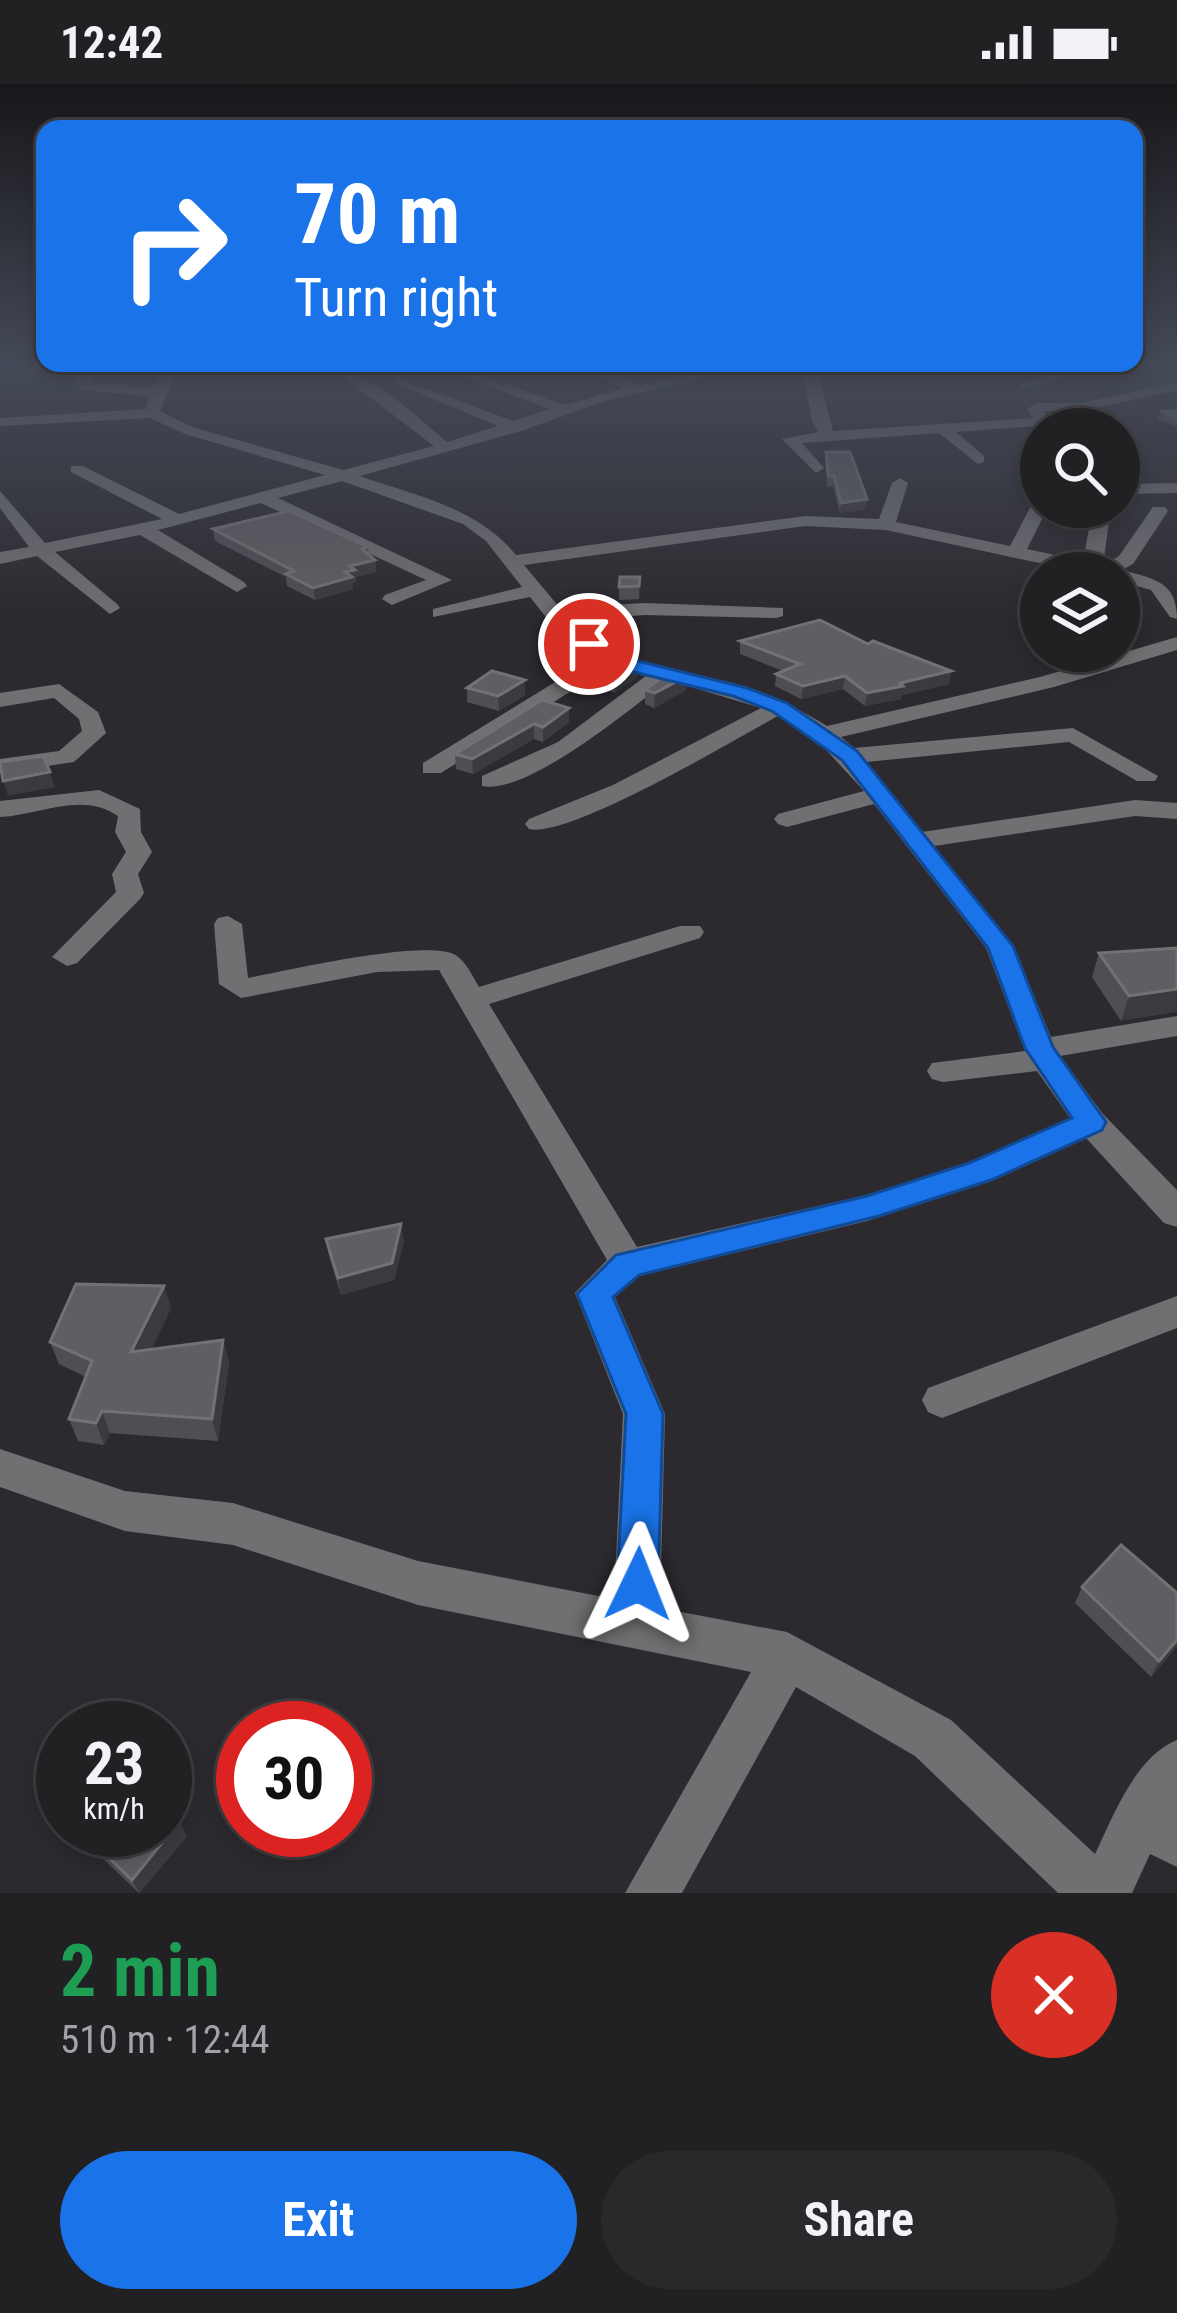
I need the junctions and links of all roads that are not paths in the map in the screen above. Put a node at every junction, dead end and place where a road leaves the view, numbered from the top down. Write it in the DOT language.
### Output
graph roads {
  1 [pos="259,450"];
  2 [pos="436,450"];
  3 [pos="800,450"];
  4 [pos="967,450"];
  5 [pos="978,460"];
  6 [pos="816,468"];
  7 [pos="77,469"];
  8 [pos="342,475"];
  9 [pos="900,483"];
  10 [pos="1177,488"];
  11 [pos="1140,489"];
  12 [pos="0,496"];
  13 [pos="262,497"];
  14 [pos="1159,511"];
  15 [pos="178,520"];
  16 [pos="886,525"];
  17 [pos="1028,528"];
  18 [pos="143,529"];
  19 [pos="41,550"];
  20 [pos="1017,550"];
  21 [pos="1026,552"];
  22 [pos="1131,552"];
  23 [pos="0,558"];
  24 [pos="512,561"];
  25 [pos="1167,583"];
  26 [pos="237,586"];
  27 [pos="536,590"];
  28 [pos="392,599"];
  29 [pos="110,608"];
  30 [pos="776,612"];
  31 [pos="440,613"];
  32 [pos="1177,614"];
  33 [pos="551,615"];
  34 [pos="1177,643"];
  35 [pos="1141,654"];
  36 [pos="611,657"];
  37 [pos="1177,672"];
  38 [pos="664,673"];
  39 [pos="0,700"];
  40 [pos="779,707"];
  41 [pos="824,734"];
  42 [pos="849,756"];
  43 [pos="0,766"];
  44 [pos="432,768"];
  45 [pos="1146,776"];
  46 [pos="491,781"];
  47 [pos="881,794"];
  48 [pos="0,809"];
  49 [pos="1177,811"];
  50 [pos="787,819"];
  51 [pos="538,824"];
  52 [pos="918,840"];
  53 [pos="228,924"];
  54 [pos="690,932"];
  55 [pos="68,957"];
  56 [pos="474,999"];
  57 [pos="1177,1026"];
  58 [pos="1043,1054"];
  59 [pos="943,1071"];
  60 [pos="1091,1122"];
  61 [pos="1177,1213"];
  62 [pos="628,1264"];
  63 [pos="1177,1312"];
  64 [pos="941,1400"];
  65 [pos="0,1468"];
  66 [pos="636,1627"];
  67 [pos="788,1656"];
  68 [pos="1177,1766"];
  69 [pos="1159,1830"];
  70 [pos="652,1893"];
  71 [pos="1100,1893"];
  1 -- 8 [label="street"];
  2 -- 8 [label="street"];
  3 -- 6 [label="street"];
  4 -- 5 [label="street"];
  7 -- 15 [label="street"];
  8 -- 13 [label="street"];
  8 -- 24 [label="street"];
  9 -- 16 [label="street"];
  10 -- 11 [label="street"];
  12 -- 19 [label="street"];
  13 -- 15 [label="street"];
  13 -- 28 [label="street"];
  14 -- 22 [label="street"];
  15 -- 18 [label="street"];
  16 -- 20 [label="street"];
  16 -- 24 [label="street"];
  17 -- 20 [label="street"];
  18 -- 19 [label="street"];
  18 -- 26 [label="street"];
  19 -- 23 [label="street"];
  19 -- 29 [label="street"];
  20 -- 21 [label="street"];
  24 -- 27 [label="street"];
  25 -- 32 [label="street"];
  27 -- 31 [label="street"];
  27 -- 33 [label="street"];
  30 -- 33 [label="street"];
  33 -- 36 [label="street"];
  34 -- 35 [label="street"];
  35 -- 37 [label="street"];
  35 -- 41 [label="street"];
  36 -- 38 [label="street"];
  36 -- 44 [label="street"];
  38 -- 40 [label="street"];
  38 -- 46 [label="street"];
  39 -- 43 [label="street"];
  40 -- 41 [label="street"];
  40 -- 51 [label="street"];
  41 -- 42 [label="street"];
  42 -- 45 [label="street"];
  42 -- 47 [label="street"];
  47 -- 50 [label="street"];
  47 -- 52 [label="street"];
  48 -- 55 [label="street"];
  49 -- 52 [label="street"];
  52 -- 58 [label="street"];
  53 -- 56 [label="street"];
  54 -- 56 [label="street"];
  56 -- 62 [label="street"];
  57 -- 58 [label="street"];
  58 -- 59 [label="street"];
  58 -- 60 [label="street"];
  60 -- 61 [label="street"];
  60 -- 62 [label="street"];
  62 -- 66 [label="street"];
  63 -- 64 [label="street"];
  65 -- 66 [label="street"];
  66 -- 67 [label="street"];
  67 -- 70 [label="street"];
  67 -- 71 [label="street"];
  68 -- 69 [label="street"];
  69 -- 71 [label="street"];
}
